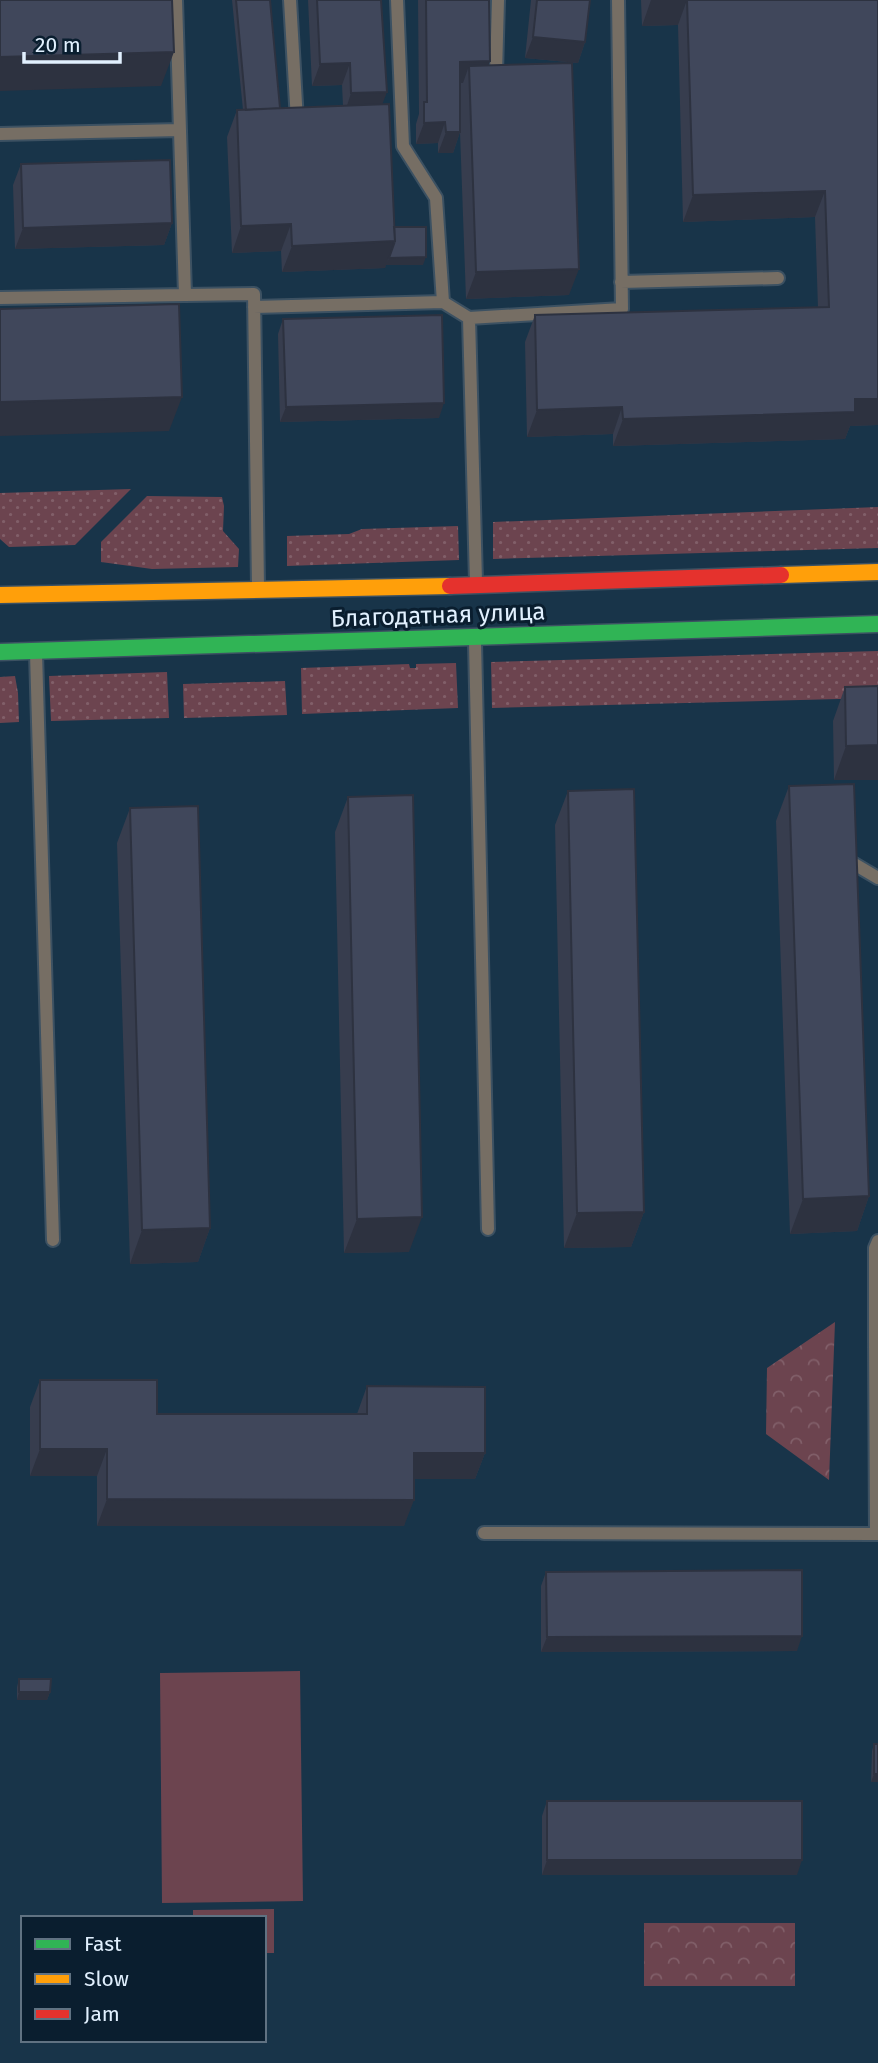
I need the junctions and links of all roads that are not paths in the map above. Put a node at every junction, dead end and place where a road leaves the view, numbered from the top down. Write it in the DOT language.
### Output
graph roads {
  1 [pos="176,0"];
  2 [pos="289,0"];
  3 [pos="397,0"];
  4 [pos="498,0"];
  5 [pos="618,0"];
  6 [pos="496,74"];
  7 [pos="297,121"];
  8 [pos="180,130"];
  9 [pos="0,134"];
  10 [pos="778,278"];
  11 [pos="621,282"];
  12 [pos="185,295"];
  13 [pos="0,298"];
  14 [pos="443,302"];
  15 [pos="254,307"];
  16 [pos="469,318"];
  17 [pos="878,572"];
  18 [pos="476,586"];
  19 [pos="258,592"];
  20 [pos="0,595"];
  21 [pos="878,624"];
  22 [pos="475,637"];
  23 [pos="36,651"];
  24 [pos="0,652"];
  25 [pos="844,858"];
  26 [pos="878,878"];
  27 [pos="488,1229"];
  28 [pos="53,1240"];
  29 [pos="878,1241"];
  30 [pos="877,1342"];
  31 [pos="484,1533"];
  32 [pos="877,1534"];
  1 -- 8 [label="lane"];
  2 -- 7 [label="lane"];
  3 -- 14 [label="lane"];
  4 -- 6 [label="lane"];
  5 -- 11 [label="lane"];
  8 -- 9 [label="lane"];
  8 -- 12 [label="lane"];
  10 -- 11 [label="lane"];
  11 -- 16 [label="lane"];
  12 -- 13 [label="lane"];
  12 -- 15 [label="lane"];
  14 -- 15 [label="lane"];
  14 -- 16 [label="lane"];
  15 -- 19 [label="lane"];
  16 -- 18 [label="lane"];
  17 -- 18 [label="main road, Благодатная улица"];
  18 -- 19 [label="main road, Благодатная улица"];
  19 -- 20 [label="main road, Благодатная улица"];
  21 -- 22 [label="main road, Благодатная улица"];
  22 -- 23 [label="main road, Благодатная улица"];
  22 -- 27 [label="lane"];
  23 -- 24 [label="main road, Благодатная улица"];
  23 -- 28 [label="lane"];
  25 -- 26 [label="lane"];
  29 -- 30 [label="lane"];
  30 -- 32 [label="lane"];
  31 -- 32 [label="lane"];
}
